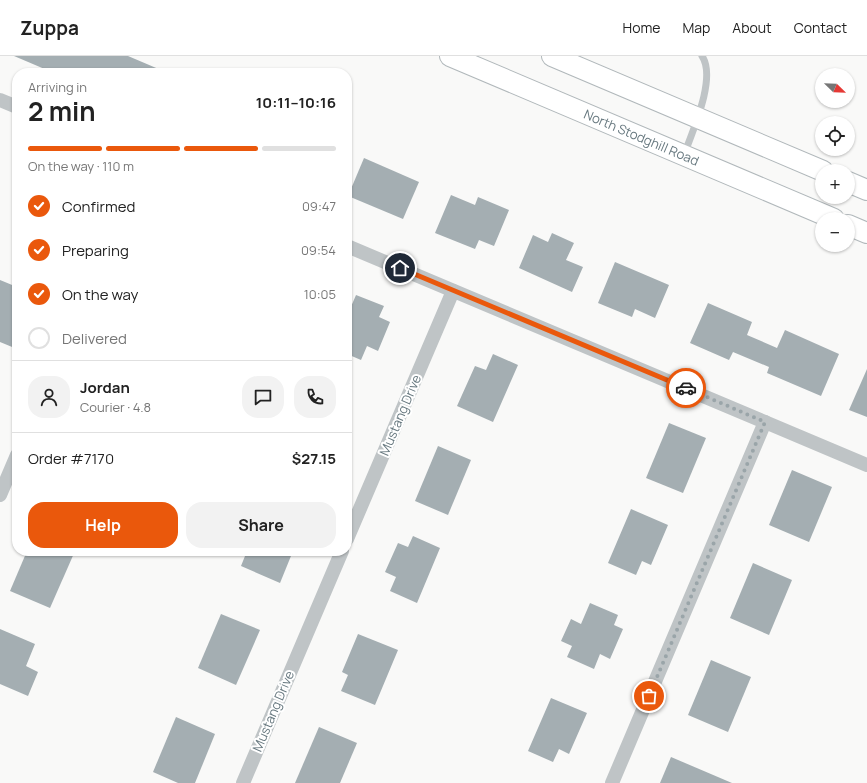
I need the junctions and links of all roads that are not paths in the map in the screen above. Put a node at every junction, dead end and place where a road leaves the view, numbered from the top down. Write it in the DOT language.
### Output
graph roads {
  1 [pos="450,56"];
  2 [pos="552,56"];
  3 [pos="702,56"];
  4 [pos="0,100"];
  5 [pos="12,105"];
  6 [pos="697,118"];
  7 [pos="684,155"];
  8 [pos="815,168"];
  9 [pos="855,185"];
  10 [pos="867,190"];
  11 [pos="818,212"];
  12 [pos="855,228"];
  13 [pos="867,233"];
  14 [pos="352,248"];
  15 [pos="453,291"];
  16 [pos="765,422"];
  17 [pos="867,465"];
  18 [pos="12,467"];
  19 [pos="0,495"];
  20 [pos="352,527"];
  21 [pos="340,556"];
  22 [pos="243,783"];
  23 [pos="612,783"];
  1 -- 7 [label="main road, North Stodghill Road"];
  2 -- 6 [label="main road"];
  3 -- 6 [label="lane"];
  4 -- 5 [label="street"];
  6 -- 7 [label="lane"];
  6 -- 8 [label="main road"];
  7 -- 11 [label="main road, North Stodghill Road"];
  9 -- 10 [label="main road"];
  12 -- 13 [label="main road"];
  14 -- 15 [label="street"];
  15 -- 16 [label="street"];
  15 -- 20 [label="street, Mustang Drive"];
  16 -- 17 [label="street"];
  16 -- 23 [label="street"];
  18 -- 19 [label="street"];
  21 -- 22 [label="street, Mustang Drive"];
}
